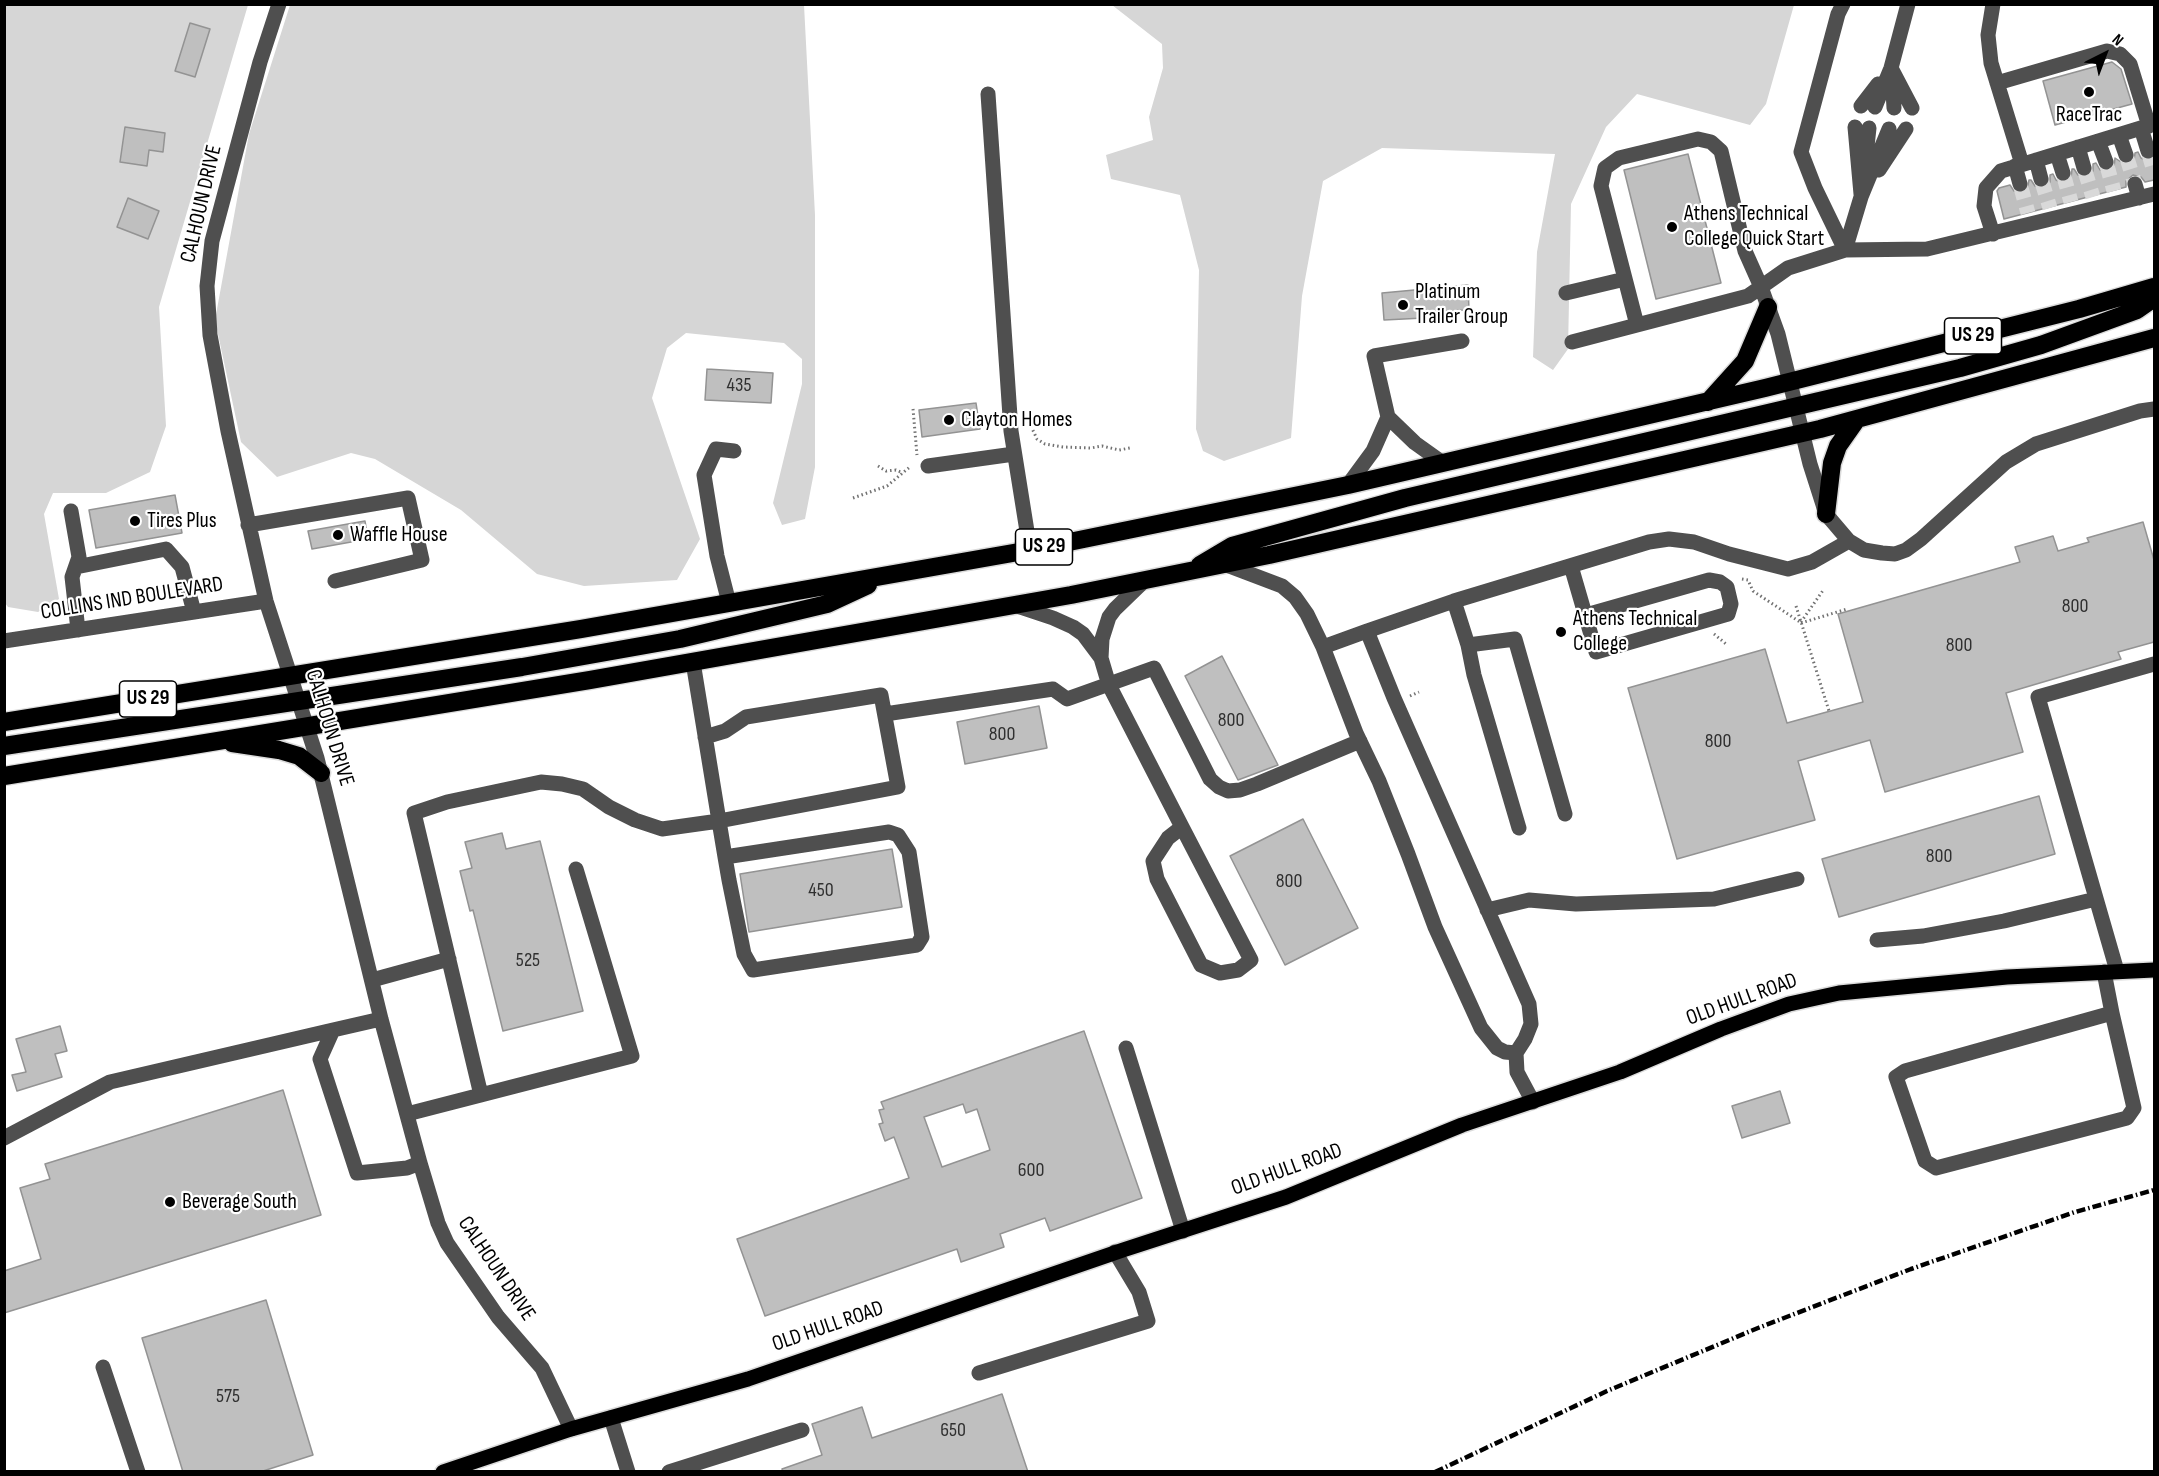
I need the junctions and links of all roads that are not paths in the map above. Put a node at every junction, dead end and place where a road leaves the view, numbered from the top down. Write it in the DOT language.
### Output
graph roads {
  1 [pos="279,4"];
  2 [pos="1843,4"];
  3 [pos="1908,4"];
  4 [pos="1994,4"];
  5 [pos="1891,68"];
  6 [pos="1997,83"];
  7 [pos="988,94"];
  8 [pos="1868,106"];
  9 [pos="1894,108"];
  10 [pos="1912,108"];
  11 [pos="2148,126"];
  12 [pos="1862,128"];
  13 [pos="1889,129"];
  14 [pos="1906,129"];
  15 [pos="2119,135"];
  16 [pos="2098,141"];
  17 [pos="2078,147"];
  18 [pos="2148,151"];
  19 [pos="2057,154"];
  20 [pos="2126,155"];
  21 [pos="2106,162"];
  22 [pos="2024,164"];
  23 [pos="2084,168"];
  24 [pos="2062,173"];
  25 [pos="2041,179"];
  26 [pos="2020,184"];
  27 [pos="2154,194"];
  28 [pos="1861,197"];
  29 [pos="1993,234"];
  30 [pos="1845,250"];
  31 [pos="1625,279"];
  32 [pos="1761,287"];
  33 [pos="2154,287"];
  34 [pos="1566,293"];
  35 [pos="2154,298"];
  36 [pos="1768,307"];
  37 [pos="1636,325"];
  38 [pos="2154,338"];
  39 [pos="1462,341"];
  40 [pos="1572,342"];
  41 [pos="1791,382"];
  42 [pos="1708,402"];
  43 [pos="1796,406"];
  44 [pos="2154,409"];
  45 [pos="1388,417"];
  46 [pos="1857,419"];
  47 [pos="1803,433"];
  48 [pos="734,451"];
  49 [pos="1014,454"];
  50 [pos="1443,463"];
  51 [pos="928,466"];
  52 [pos="1348,485"];
  53 [pos="71,511"];
  54 [pos="1826,514"];
  55 [pos="248,525"];
  56 [pos="1849,541"];
  57 [pos="1030,550"];
  58 [pos="1224,564"];
  59 [pos="1571,566"];
  60 [pos="76,567"];
  61 [pos="1188,572"];
  62 [pos="891,574"];
  63 [pos="1145,580"];
  64 [pos="335,581"];
  65 [pos="266,601"];
  66 [pos="1454,601"];
  67 [pos="729,603"];
  68 [pos="1014,605"];
  69 [pos="194,612"];
  70 [pos="1586,615"];
  71 [pos="78,630"];
  72 [pos="1367,631"];
  73 [pos="4,641"];
  74 [pos="1468,645"];
  75 [pos="1323,648"];
  76 [pos="1101,658"];
  77 [pos="693,662"];
  78 [pos="2154,664"];
  79 [pos="291,676"];
  80 [pos="1109,685"];
  81 [pos="299,700"];
  82 [pos="885,714"];
  83 [pos="4,722"];
  84 [pos="307,726"];
  85 [pos="705,737"];
  86 [pos="215,741"];
  87 [pos="1360,741"];
  88 [pos="4,746"];
  89 [pos="321,773"];
  90 [pos="4,776"];
  91 [pos="1565,814"];
  92 [pos="719,822"];
  93 [pos="1182,827"];
  94 [pos="1519,828"];
  95 [pos="725,857"];
  96 [pos="576,869"];
  97 [pos="1797,879"];
  98 [pos="2096,899"];
  99 [pos="1487,910"];
  100 [pos="1877,940"];
  101 [pos="449,959"];
  102 [pos="2154,970"];
  103 [pos="2110,972"];
  104 [pos="372,980"];
  105 [pos="2112,1013"];
  106 [pos="381,1019"];
  107 [pos="333,1030"];
  108 [pos="1126,1048"];
  109 [pos="1516,1053"];
  110 [pos="481,1095"];
  111 [pos="1533,1102"];
  112 [pos="407,1114"];
  113 [pos="4,1138"];
  114 [pos="420,1163"];
  115 [pos="1183,1231"];
  116 [pos="1115,1252"];
  117 [pos="103,1366"];
  118 [pos="979,1373"];
  119 [pos="611,1418"];
  120 [pos="571,1429"];
  121 [pos="802,1430"];
  122 [pos="138,1472"];
  123 [pos="443,1472"];
  124 [pos="628,1472"];
  125 [pos="669,1472"];
  1 -- 55 [label="street, CALHOUN DRIVE"];
  2 -- 30 [label="street"];
  3 -- 5 [label="street"];
  4 -- 6 [label="street"];
  5 -- 8 [label="street"];
  5 -- 9 [label="street"];
  5 -- 10 [label="street"];
  6 -- 11 [label="street"];
  6 -- 22 [label="street"];
  7 -- 49 [label="street"];
  11 -- 15 [label="street"];
  11 -- 18 [label="street"];
  12 -- 28 [label="street"];
  13 -- 28 [label="street"];
  14 -- 28 [label="street"];
  15 -- 16 [label="street"];
  15 -- 20 [label="street"];
  16 -- 17 [label="street"];
  16 -- 21 [label="street"];
  17 -- 19 [label="street"];
  17 -- 23 [label="street"];
  19 -- 22 [label="street"];
  19 -- 24 [label="street"];
  22 -- 25 [label="street"];
  22 -- 26 [label="street"];
  22 -- 29 [label="street"];
  27 -- 29 [label="street"];
  28 -- 30 [label="street"];
  29 -- 30 [label="street"];
  30 -- 32 [label="street"];
  31 -- 32 [label="street"];
  31 -- 34 [label="street"];
  31 -- 37 [label="street"];
  32 -- 36 [label="street"];
  32 -- 37 [label="street"];
  33 -- 41 [label="highway, US 29"];
  35 -- 43 [label="highway"];
  36 -- 41 [label="street"];
  36 -- 42 [label="highway"];
  37 -- 40 [label="street"];
  38 -- 46 [label="highway, US 29"];
  39 -- 45 [label="street"];
  41 -- 42 [label="highway, US 29"];
  41 -- 43 [label="street"];
  42 -- 50 [label="highway, US 29"];
  43 -- 47 [label="street"];
  43 -- 61 [label="highway"];
  44 -- 56 [label="street"];
  45 -- 50 [label="street"];
  45 -- 52 [label="street"];
  46 -- 47 [label="highway, US 29"];
  46 -- 54 [label="highway"];
  47 -- 54 [label="street"];
  47 -- 58 [label="highway, US 29"];
  48 -- 67 [label="street"];
  49 -- 51 [label="street"];
  49 -- 57 [label="street"];
  50 -- 52 [label="highway, US 29"];
  52 -- 57 [label="highway, US 29"];
  53 -- 60 [label="street"];
  54 -- 56 [label="street"];
  55 -- 64 [label="street"];
  55 -- 65 [label="street, CALHOUN DRIVE"];
  56 -- 59 [label="street"];
  57 -- 62 [label="highway, US 29"];
  58 -- 61 [label="highway, US 29"];
  58 -- 75 [label="street"];
  59 -- 66 [label="street"];
  59 -- 70 [label="street"];
  60 -- 69 [label="street"];
  60 -- 71 [label="street"];
  61 -- 63 [label="highway, US 29"];
  62 -- 67 [label="highway, US 29"];
  62 -- 81 [label="highway"];
  63 -- 68 [label="highway, US 29"];
  63 -- 76 [label="street"];
  65 -- 69 [label="street, COLLINS IND BOULEVARD"];
  65 -- 79 [label="street, CALHOUN DRIVE"];
  66 -- 72 [label="street"];
  66 -- 74 [label="street"];
  67 -- 79 [label="highway, US 29"];
  68 -- 76 [label="street"];
  68 -- 77 [label="highway, US 29"];
  69 -- 71 [label="street, COLLINS IND BOULEVARD"];
  70 -- 70 [label="street"];
  71 -- 73 [label="street, COLLINS IND BOULEVARD"];
  72 -- 75 [label="street"];
  72 -- 99 [label="street"];
  74 -- 91 [label="street"];
  74 -- 94 [label="street"];
  75 -- 87 [label="street"];
  76 -- 80 [label="street"];
  77 -- 84 [label="highway, US 29"];
  77 -- 85 [label="street"];
  78 -- 98 [label="street"];
  79 -- 81 [label="street, CALHOUN DRIVE"];
  79 -- 83 [label="highway, US 29"];
  80 -- 82 [label="street"];
  80 -- 87 [label="street"];
  80 -- 93 [label="street"];
  81 -- 84 [label="street, CALHOUN DRIVE"];
  81 -- 88 [label="highway"];
  82 -- 85 [label="street"];
  82 -- 92 [label="street"];
  84 -- 86 [label="highway, US 29"];
  84 -- 89 [label="street, CALHOUN DRIVE"];
  85 -- 92 [label="street"];
  86 -- 89 [label="highway"];
  86 -- 90 [label="highway, US 29"];
  87 -- 109 [label="street"];
  89 -- 104 [label="street, CALHOUN DRIVE"];
  92 -- 95 [label="street"];
  92 -- 101 [label="street"];
  93 -- 93 [label="street"];
  95 -- 95 [label="street"];
  96 -- 110 [label="street"];
  97 -- 99 [label="street"];
  98 -- 100 [label="street"];
  98 -- 103 [label="street"];
  99 -- 109 [label="street"];
  101 -- 104 [label="street"];
  101 -- 110 [label="street"];
  102 -- 103 [label="main road, OLD HULL ROAD"];
  103 -- 105 [label="street"];
  103 -- 111 [label="main road, OLD HULL ROAD"];
  104 -- 106 [label="street, CALHOUN DRIVE"];
  105 -- 105 [label="street"];
  106 -- 107 [label="street"];
  106 -- 112 [label="street, CALHOUN DRIVE"];
  107 -- 113 [label="street"];
  107 -- 114 [label="street"];
  108 -- 115 [label="street"];
  109 -- 111 [label="street"];
  110 -- 112 [label="street"];
  111 -- 115 [label="main road, OLD HULL ROAD"];
  112 -- 114 [label="street, CALHOUN DRIVE"];
  114 -- 120 [label="street, CALHOUN DRIVE"];
  115 -- 116 [label="main road, OLD HULL ROAD"];
  116 -- 118 [label="street"];
  116 -- 119 [label="main road, OLD HULL ROAD"];
  117 -- 122 [label="street"];
  119 -- 120 [label="main road, OLD HULL ROAD"];
  119 -- 124 [label="street"];
  120 -- 123 [label="main road, OLD HULL ROAD"];
  121 -- 125 [label="street"];
}
